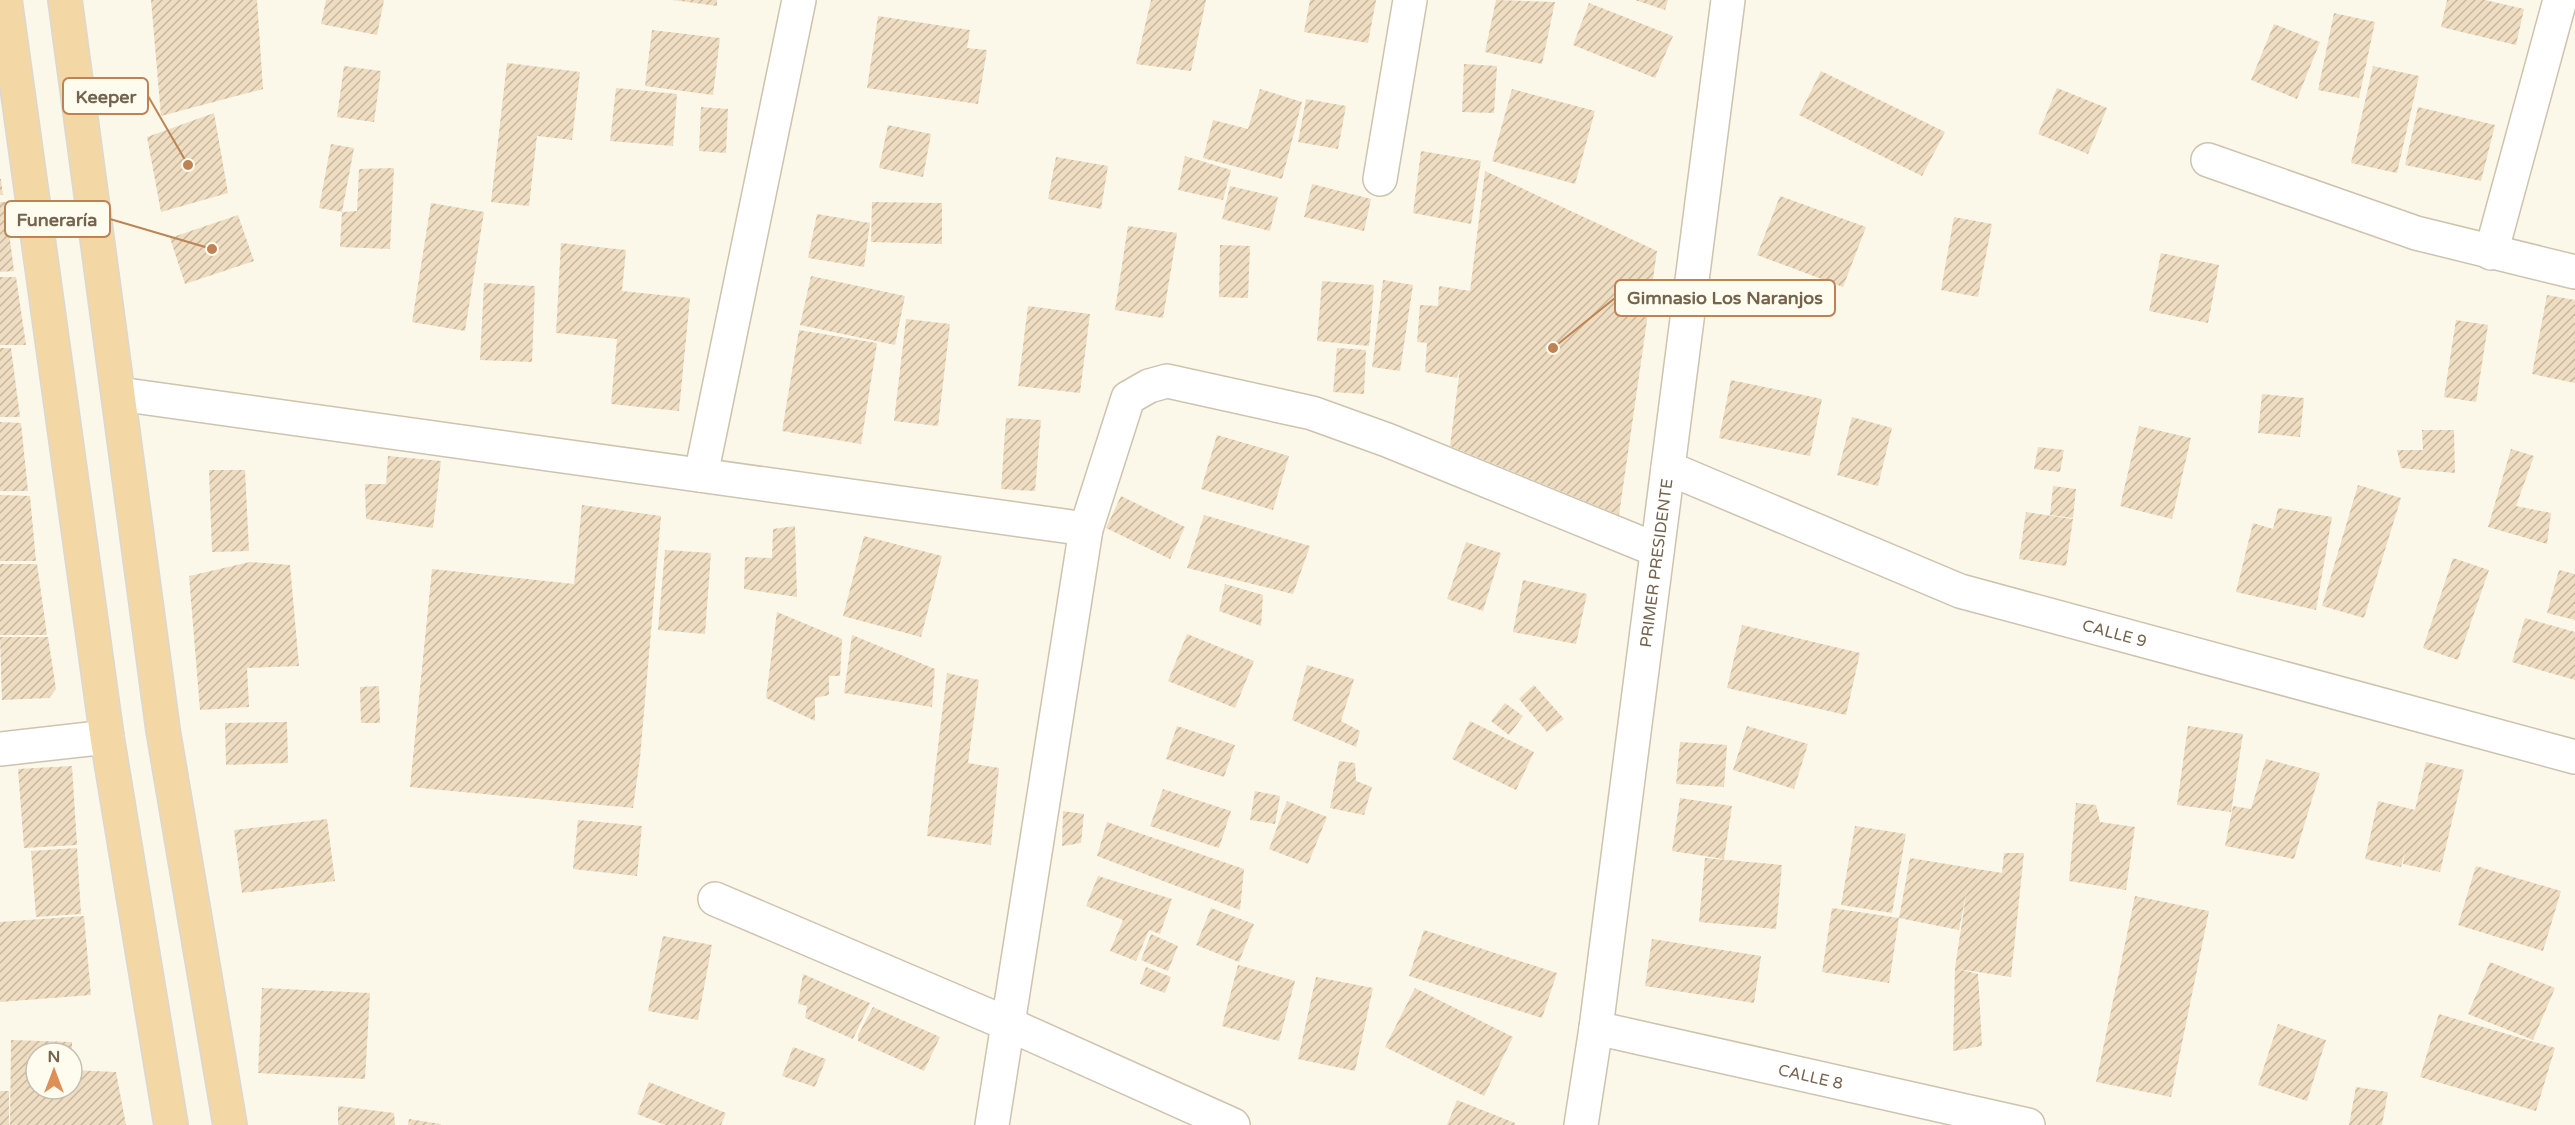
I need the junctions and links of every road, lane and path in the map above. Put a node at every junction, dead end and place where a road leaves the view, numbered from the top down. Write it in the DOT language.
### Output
graph roads {
  1 [pos="5,0"];
  2 [pos="65,0"];
  3 [pos="799,0"];
  4 [pos="1410,0"];
  5 [pos="1728,0"];
  6 [pos="2560,0"];
  7 [pos="2208,160"];
  8 [pos="1380,179"];
  9 [pos="2491,253"];
  10 [pos="2575,272"];
  11 [pos="119,394"];
  12 [pos="1668,468"];
  13 [pos="701,475"];
  14 [pos="1086,529"];
  15 [pos="1657,550"];
  16 [pos="107,738"];
  17 [pos="0,749"];
  18 [pos="2575,757"];
  19 [pos="715,899"];
  20 [pos="1008,1024"];
  21 [pos="1596,1028"];
  22 [pos="171,1125"];
  23 [pos="230,1125"];
  24 [pos="992,1125"];
  25 [pos="1233,1125"];
  26 [pos="1581,1125"];
  27 [pos="2028,1125"];
  1 -- 16 [label="highway"];
  2 -- 11 [label="highway"];
  3 -- 13 [label="street"];
  4 -- 8 [label="street"];
  5 -- 12 [label="street, PRIMER PRESIDENTE"];
  6 -- 9 [label="street"];
  7 -- 9 [label="street"];
  9 -- 10 [label="street"];
  11 -- 13 [label="street"];
  11 -- 23 [label="highway"];
  12 -- 15 [label="street, PRIMER PRESIDENTE"];
  12 -- 18 [label="street, CALLE 9"];
  13 -- 14 [label="street"];
  14 -- 15 [label="street"];
  14 -- 20 [label="street"];
  15 -- 21 [label="street, PRIMER PRESIDENTE"];
  16 -- 17 [label="street"];
  16 -- 22 [label="highway"];
  19 -- 20 [label="street"];
  20 -- 24 [label="street"];
  20 -- 25 [label="street"];
  21 -- 26 [label="street, PRIMER PRESIDENTE"];
  21 -- 27 [label="street, CALLE 8"];
}
